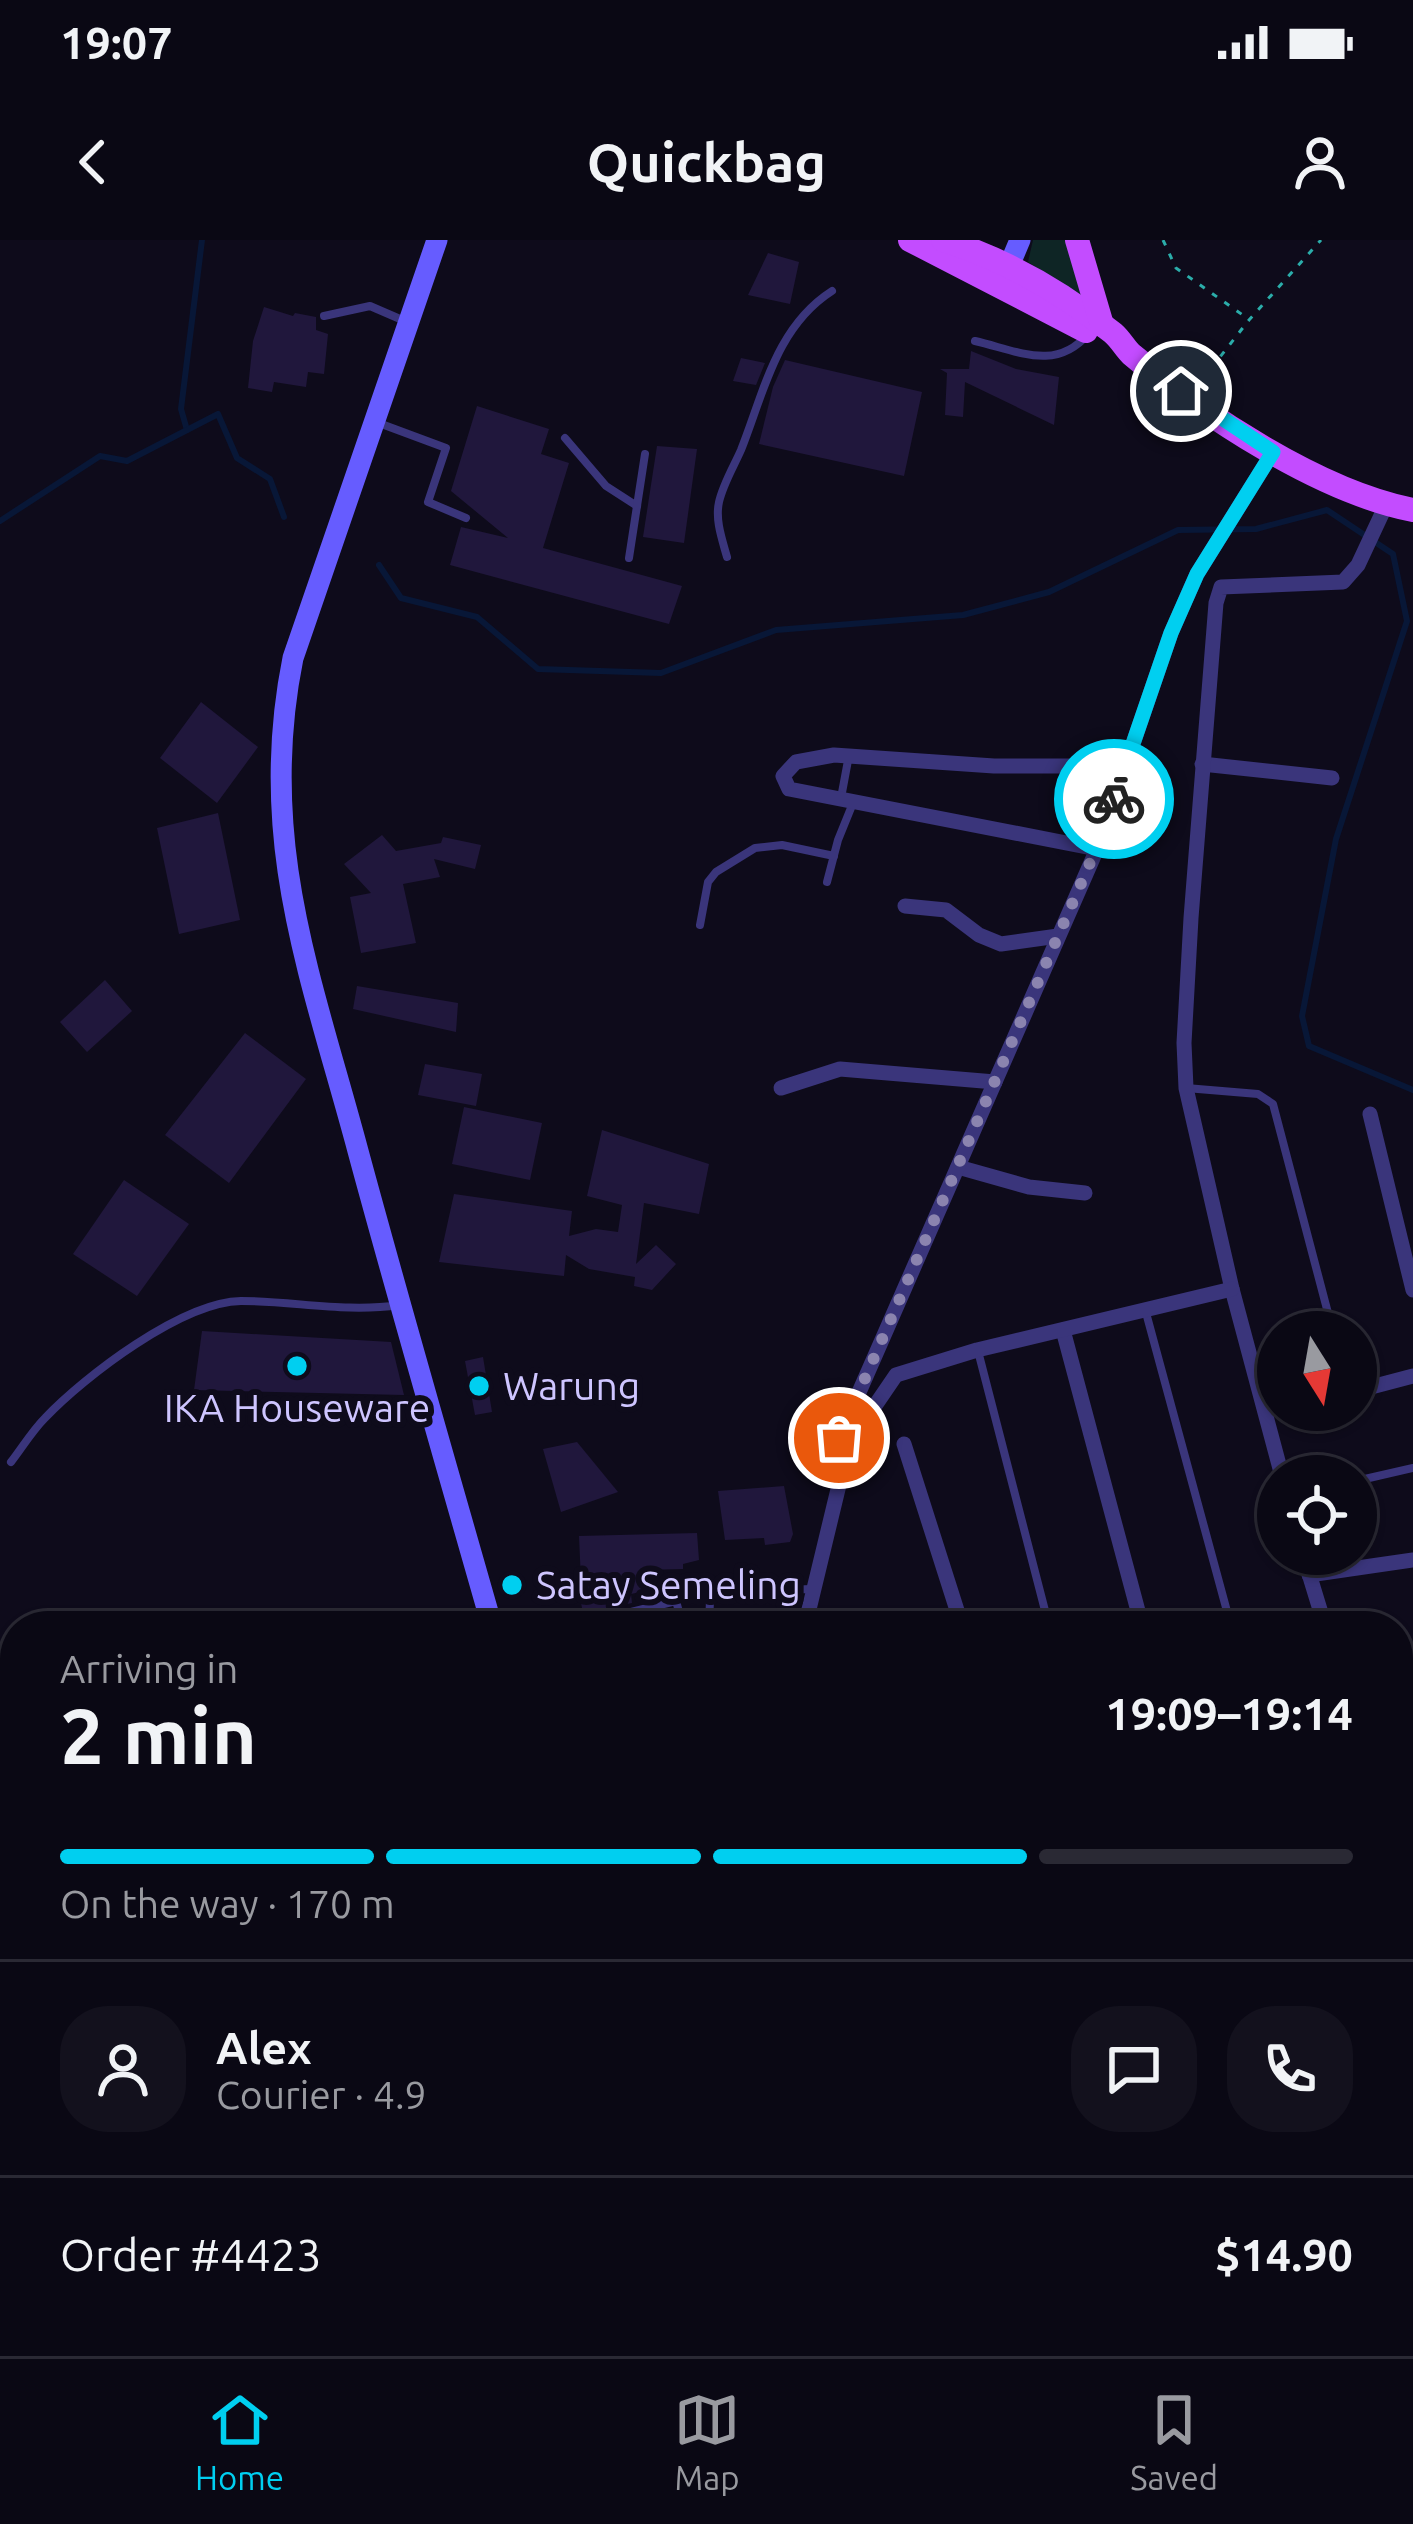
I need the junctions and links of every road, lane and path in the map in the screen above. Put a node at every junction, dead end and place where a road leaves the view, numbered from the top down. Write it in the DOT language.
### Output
graph roads {
  1 [pos="437,240"];
  2 [pos="910,240"];
  3 [pos="943,240"];
  4 [pos="1020,240"];
  5 [pos="1077,240"];
  6 [pos="1163,240"];
  7 [pos="1322,240"];
  8 [pos="982,256"];
  9 [pos="1005,276"];
  10 [pos="832,291"];
  11 [pos="324,316"];
  12 [pos="1249,320"];
  13 [pos="409,323"];
  14 [pos="1096,329"];
  15 [pos="975,341"];
  16 [pos="1189,398"];
  17 [pos="374,422"];
  18 [pos="565,438"];
  19 [pos="1273,452"];
  20 [pos="645,454"];
  21 [pos="1386,505"];
  22 [pos="637,506"];
  23 [pos="1413,510"];
  24 [pos="466,518"];
  25 [pos="629,557"];
  26 [pos="727,557"];
  27 [pos="1200,568"];
  28 [pos="1221,587"];
  29 [pos="849,755"];
  30 [pos="1202,764"];
  31 [pos="1125,766"];
  32 [pos="1332,778"];
  33 [pos="847,801"];
  34 [pos="1096,849"];
  35 [pos="834,856"];
  36 [pos="827,882"];
  37 [pos="905,906"];
  38 [pos="700,925"];
  39 [pos="1058,936"];
  40 [pos="994,1082"];
  41 [pos="782,1088"];
  42 [pos="1186,1088"];
  43 [pos="1370,1114"];
  44 [pos="958,1167"];
  45 [pos="1085,1193"];
  46 [pos="1232,1289"];
  47 [pos="1413,1290"];
  48 [pos="400,1305"];
  49 [pos="1145,1308"];
  50 [pos="1327,1311"];
  51 [pos="1063,1330"];
  52 [pos="977,1350"];
  53 [pos="1257,1362"];
  54 [pos="1413,1376"];
  55 [pos="1377,1385"];
  56 [pos="904,1444"];
  57 [pos="11,1462"];
  58 [pos="1413,1468"];
  59 [pos="1377,1476"];
  60 [pos="839,1485"];
  61 [pos="1413,1560"];
  62 [pos="1377,1565"];
  63 [pos="1309,1575"];
  64 [pos="812,1588"];
  65 [pos="488,1611"];
  66 [pos="635,1611"];
  67 [pos="679,1611"];
  68 [pos="710,1611"];
  69 [pos="808,1611"];
  70 [pos="957,1611"];
  71 [pos="1045,1611"];
  72 [pos="1138,1611"];
  73 [pos="1227,1611"];
  74 [pos="1320,1611"];
  1 -- 13 [label="main road"];
  2 -- 8 [label="main road"];
  3 -- 8 [label="main road"];
  4 -- 9 [label="main road"];
  5 -- 14 [label="main road"];
  6 -- 12 [label="path"];
  7 -- 12 [label="path"];
  8 -- 9 [label="main road"];
  9 -- 14 [label="main road"];
  10 -- 26 [label="lane"];
  11 -- 13 [label="lane"];
  12 -- 16 [label="path"];
  13 -- 17 [label="main road"];
  14 -- 15 [label="lane"];
  14 -- 16 [label="main road"];
  16 -- 19 [label="main road"];
  17 -- 24 [label="lane"];
  17 -- 48 [label="main road"];
  18 -- 22 [label="lane"];
  19 -- 21 [label="main road"];
  19 -- 27 [label="street"];
  20 -- 22 [label="lane"];
  21 -- 23 [label="main road"];
  21 -- 28 [label="street"];
  22 -- 25 [label="lane"];
  27 -- 28 [label="street"];
  27 -- 31 [label="street"];
  28 -- 30 [label="street"];
  29 -- 31 [label="street"];
  29 -- 33 [label="lane"];
  29 -- 33 [label="street"];
  30 -- 32 [label="street"];
  30 -- 42 [label="street"];
  31 -- 34 [label="street"];
  33 -- 34 [label="street"];
  33 -- 35 [label="lane"];
  34 -- 39 [label="street"];
  35 -- 36 [label="lane"];
  35 -- 38 [label="lane"];
  37 -- 39 [label="street"];
  39 -- 40 [label="street"];
  40 -- 41 [label="street"];
  40 -- 44 [label="street"];
  42 -- 46 [label="street"];
  42 -- 50 [label="lane"];
  43 -- 47 [label="street"];
  44 -- 45 [label="street"];
  44 -- 60 [label="street"];
  46 -- 49 [label="street"];
  46 -- 53 [label="street"];
  48 -- 57 [label="lane"];
  48 -- 65 [label="main road"];
  49 -- 51 [label="street"];
  49 -- 73 [label="lane"];
  51 -- 52 [label="street"];
  51 -- 72 [label="street"];
  52 -- 60 [label="street"];
  52 -- 71 [label="lane"];
  54 -- 55 [label="street"];
  56 -- 70 [label="street"];
  58 -- 59 [label="lane"];
  60 -- 64 [label="street"];
  61 -- 62 [label="street"];
  63 -- 74 [label="street"];
  64 -- 68 [label="lane"];
  64 -- 69 [label="street"];
  66 -- 67 [label="lane"];
}
